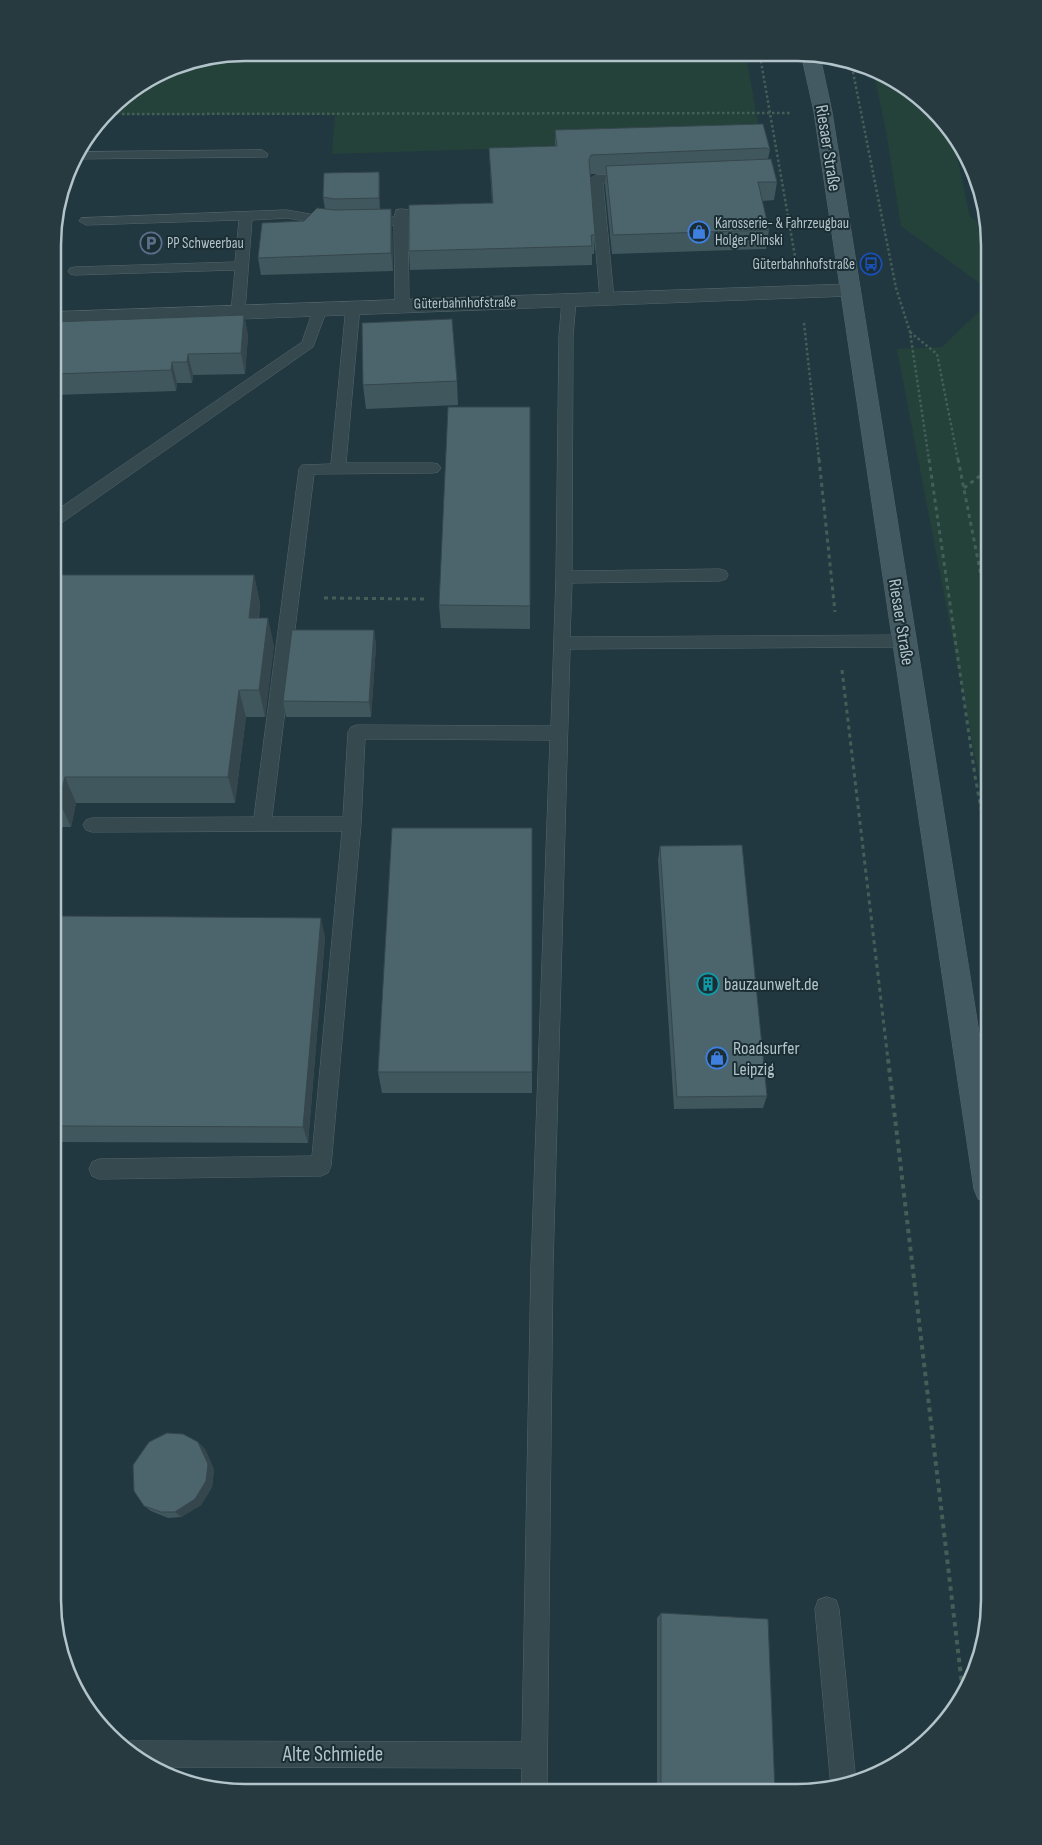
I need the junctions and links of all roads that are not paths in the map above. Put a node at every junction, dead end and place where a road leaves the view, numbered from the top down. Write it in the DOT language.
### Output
graph roads {
  1 [pos="811,62"];
  2 [pos="262,154"];
  3 [pos="84,156"];
  4 [pos="645,177"];
  5 [pos="419,212"];
  6 [pos="246,216"];
  7 [pos="86,221"];
  8 [pos="401,221"];
  9 [pos="242,266"];
  10 [pos="75,271"];
  11 [pos="850,290"];
  12 [pos="607,299"];
  13 [pos="569,300"];
  14 [pos="402,304"];
  15 [pos="353,306"];
  16 [pos="321,307"];
  17 [pos="238,310"];
  18 [pos="61,319"];
  19 [pos="433,468"];
  20 [pos="338,469"];
  21 [pos="61,515"];
  22 [pos="720,576"];
  23 [pos="564,577"];
  24 [pos="904,641"];
  25 [pos="561,643"];
  26 [pos="559,733"];
  27 [pos="262,824"];
  28 [pos="352,824"];
  29 [pos="92,825"];
  30 [pos="981,1137"];
  31 [pos="99,1169"];
  32 [pos="827,1609"];
  33 [pos="145,1754"];
  34 [pos="535,1755"];
  35 [pos="842,1777"];
  36 [pos="534,1784"];
  1 -- 11 [label="main road, Riesaer Straße"];
  2 -- 3 [label="lane"];
  4 -- 12 [label="lane"];
  5 -- 8 [label="lane"];
  6 -- 7 [label="lane"];
  6 -- 8 [label="lane"];
  6 -- 9 [label="lane"];
  8 -- 14 [label="lane"];
  9 -- 10 [label="lane"];
  9 -- 17 [label="lane"];
  11 -- 12 [label="street, Güterbahnhofstraße"];
  11 -- 24 [label="main road, Riesaer Straße"];
  12 -- 13 [label="street, Güterbahnhofstraße"];
  13 -- 14 [label="street, Güterbahnhofstraße"];
  13 -- 23 [label="lane"];
  14 -- 15 [label="street, Güterbahnhofstraße"];
  15 -- 16 [label="street, Güterbahnhofstraße"];
  15 -- 20 [label="lane"];
  16 -- 17 [label="street, Güterbahnhofstraße"];
  16 -- 21 [label="lane"];
  17 -- 18 [label="street, Güterbahnhofstraße"];
  19 -- 20 [label="lane"];
  20 -- 27 [label="lane"];
  22 -- 23 [label="lane"];
  23 -- 25 [label="lane"];
  24 -- 25 [label="lane"];
  24 -- 30 [label="main road, Riesaer Straße"];
  25 -- 26 [label="lane"];
  26 -- 28 [label="lane"];
  26 -- 34 [label="lane"];
  27 -- 28 [label="lane"];
  27 -- 29 [label="lane"];
  28 -- 31 [label="lane"];
  32 -- 35 [label="lane"];
  33 -- 34 [label="lane, Alte Schmiede"];
  34 -- 36 [label="lane"];
}
